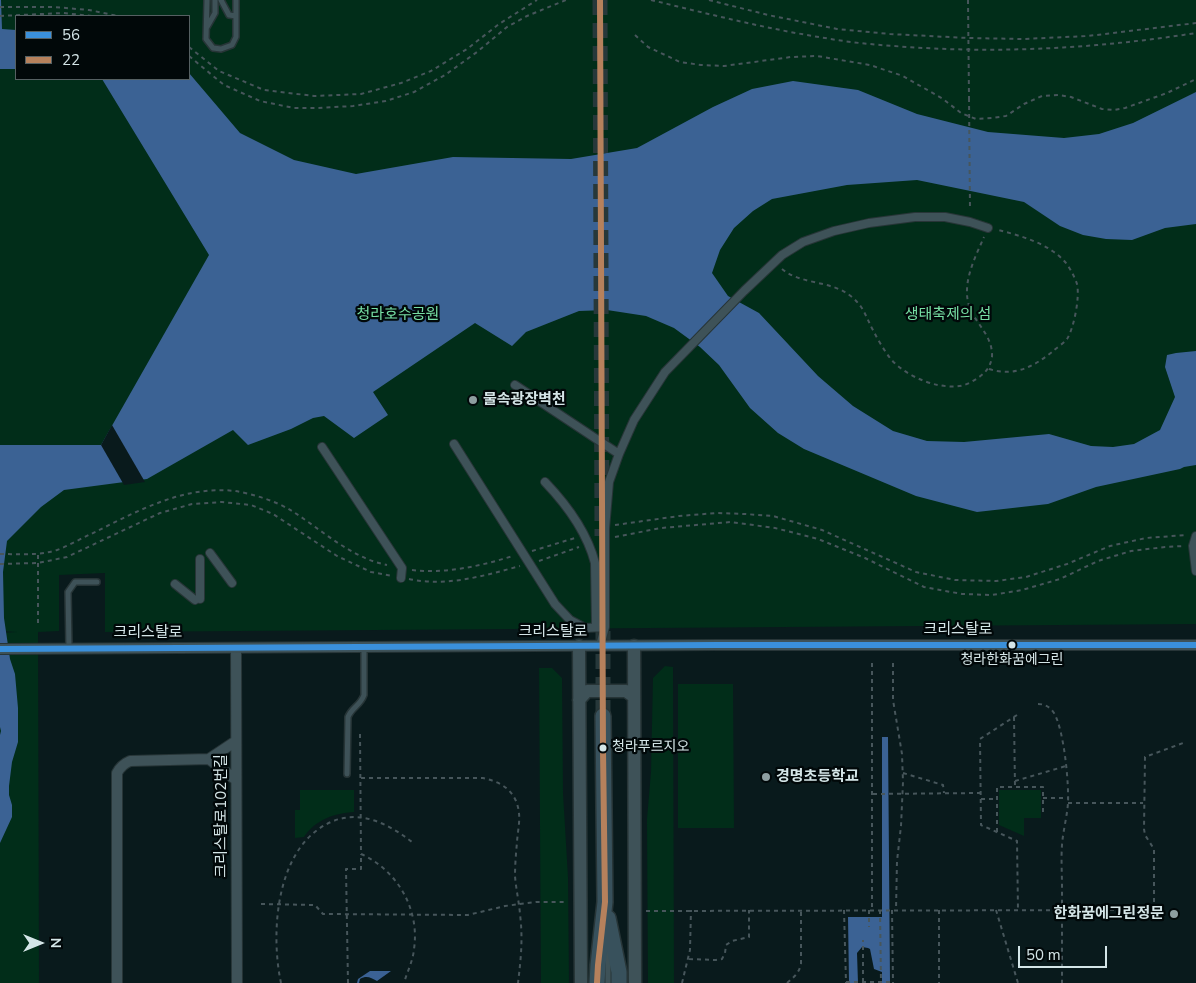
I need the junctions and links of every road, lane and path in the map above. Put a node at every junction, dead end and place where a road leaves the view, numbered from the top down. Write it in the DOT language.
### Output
graph roads {
  1 [pos="207,0"];
  2 [pos="215,0"];
  3 [pos="221,0"];
  4 [pos="236,0"];
  5 [pos="537,0"];
  6 [pos="566,0"];
  7 [pos="651,0"];
  8 [pos="709,0"];
  9 [pos="968,0"];
  10 [pos="2,6"];
  11 [pos="15,15"];
  12 [pos="24,15"];
  13 [pos="82,15"];
  14 [pos="113,15"];
  15 [pos="0,16"];
  16 [pos="236,16"];
  17 [pos="1196,23"];
  18 [pos="206,28"];
  19 [pos="1196,33"];
  20 [pos="635,35"];
  21 [pos="968,38"];
  22 [pos="190,49"];
  23 [pos="968,50"];
  24 [pos="190,57"];
  25 [pos="1196,78"];
  26 [pos="970,209"];
  27 [pos="988,228"];
  28 [pos="1000,230"];
  29 [pos="775,262"];
  30 [pos="989,369"];
  31 [pos="515,384"];
  32 [pos="454,444"];
  33 [pos="322,447"];
  34 [pos="619,454"];
  35 [pos="545,482"];
  36 [pos="1196,536"];
  37 [pos="0,554"];
  38 [pos="8,554"];
  39 [pos="38,554"];
  40 [pos="210,554"];
  41 [pos="200,559"];
  42 [pos="0,564"];
  43 [pos="6,564"];
  44 [pos="1196,571"];
  45 [pos="401,578"];
  46 [pos="97,582"];
  47 [pos="232,583"];
  48 [pos="175,584"];
  49 [pos="38,627"];
  50 [pos="596,627"];
  51 [pos="605,627"];
  52 [pos="578,646"];
  53 [pos="600,646"];
  54 [pos="634,646"];
  55 [pos="1196,646"];
  56 [pos="364,647"];
  57 [pos="69,648"];
  58 [pos="236,648"];
  59 [pos="0,649"];
  60 [pos="872,663"];
  61 [pos="893,663"];
  62 [pos="633,696"];
  63 [pos="579,700"];
  64 [pos="1038,704"];
  65 [pos="603,716"];
  66 [pos="360,734"];
  67 [pos="236,741"];
  68 [pos="1183,743"];
  69 [pos="209,759"];
  70 [pos="1066,766"];
  71 [pos="903,773"];
  72 [pos="347,774"];
  73 [pos="361,778"];
  74 [pos="236,780"];
  75 [pos="1015,781"];
  76 [pos="1015,787"];
  77 [pos="903,793"];
  78 [pos="944,793"];
  79 [pos="980,793"];
  80 [pos="872,794"];
  81 [pos="1043,798"];
  82 [pos="1068,798"];
  83 [pos="980,799"];
  84 [pos="997,799"];
  85 [pos="1068,803"];
  86 [pos="1144,803"];
  87 [pos="1043,816"];
  88 [pos="361,817"];
  89 [pos="997,832"];
  90 [pos="412,842"];
  91 [pos="361,854"];
  92 [pos="564,902"];
  93 [pos="605,902"];
  94 [pos="261,904"];
  95 [pos="278,904"];
  96 [pos="519,904"];
  97 [pos="691,910"];
  98 [pos="749,910"];
  99 [pos="801,910"];
  100 [pos="844,910"];
  101 [pos="868,910"];
  102 [pos="872,910"];
  103 [pos="880,910"];
  104 [pos="892,910"];
  105 [pos="896,910"];
  106 [pos="939,910"];
  107 [pos="996,910"];
  108 [pos="1018,910"];
  109 [pos="1062,910"];
  110 [pos="1154,910"];
  111 [pos="1166,910"];
  112 [pos="644,911"];
  113 [pos="347,914"];
  114 [pos="412,915"];
  115 [pos="608,918"];
  116 [pos="868,927"];
  117 [pos="863,940"];
  118 [pos="689,959"];
  119 [pos="847,982"];
  120 [pos="858,982"];
  121 [pos="863,982"];
  122 [pos="881,982"];
  123 [pos="892,982"];
  124 [pos="117,983"];
  125 [pos="237,983"];
  126 [pos="281,983"];
  127 [pos="348,983"];
  128 [pos="404,983"];
  129 [pos="518,983"];
  130 [pos="581,983"];
  131 [pos="597,983"];
  132 [pos="608,983"];
  133 [pos="619,983"];
  134 [pos="635,983"];
  135 [pos="682,983"];
  136 [pos="787,983"];
  137 [pos="939,983"];
  138 [pos="1018,983"];
  139 [pos="1062,983"];
  1 -- 18 [label="lane"];
  2 -- 18 [label="lane"];
  3 -- 16 [label="lane"];
  4 -- 16 [label="lane"];
  5 -- 22 [label="path"];
  6 -- 24 [label="path"];
  7 -- 23 [label="path"];
  8 -- 21 [label="path"];
  9 -- 21 [label="path"];
  10 -- 14 [label="path"];
  11 -- 15 [label="path"];
  12 -- 13 [label="path"];
  16 -- 18 [label="lane"];
  17 -- 21 [label="path"];
  19 -- 23 [label="path"];
  20 -- 25 [label="path"];
  21 -- 23 [label="path"];
  23 -- 26 [label="path, bridge"];
  27 -- 29 [label="street"];
  27 -- 30 [label="path"];
  28 -- 30 [label="path"];
  29 -- 30 [label="path"];
  29 -- 34 [label="street"];
  31 -- 34 [label="street"];
  32 -- 50 [label="street"];
  33 -- 45 [label="street"];
  34 -- 51 [label="street"];
  35 -- 50 [label="street"];
  36 -- 44 [label="street"];
  37 -- 38 [label="path"];
  39 -- 49 [label="path"];
  40 -- 47 [label="street"];
  41 -- 48 [label="street"];
  42 -- 43 [label="path"];
  46 -- 57 [label="lane"];
  50 -- 51 [label="street"];
  51 -- 53 [label="street"];
  52 -- 53 [label="street, 크리스탈로"];
  52 -- 56 [label="street, 크리스탈로"];
  52 -- 63 [label="street"];
  53 -- 54 [label="street, 크리스탈로"];
  54 -- 55 [label="street, 크리스탈로"];
  54 -- 62 [label="street"];
  56 -- 58 [label="street, 크리스탈로"];
  56 -- 72 [label="lane"];
  57 -- 58 [label="street, 크리스탈로"];
  57 -- 59 [label="street, 크리스탈로"];
  58 -- 67 [label="street, 크리스탈로102번길"];
  60 -- 80 [label="path"];
  61 -- 71 [label="path"];
  62 -- 63 [label="street"];
  62 -- 134 [label="street"];
  63 -- 130 [label="street"];
  64 -- 70 [label="path"];
  65 -- 93 [label="main road"];
  66 -- 73 [label="path"];
  67 -- 69 [label="street"];
  67 -- 74 [label="street, 크리스탈로102번길"];
  68 -- 86 [label="path"];
  69 -- 74 [label="street"];
  69 -- 124 [label="street, 크리스탈로102번길"];
  70 -- 75 [label="path"];
  70 -- 82 [label="path"];
  71 -- 77 [label="path"];
  71 -- 78 [label="path"];
  73 -- 88 [label="path"];
  73 -- 96 [label="path"];
  74 -- 125 [label="street, 크리스탈로102번길"];
  75 -- 76 [label="path"];
  75 -- 79 [label="path"];
  76 -- 81 [label="path"];
  76 -- 84 [label="path"];
  77 -- 78 [label="path"];
  77 -- 80 [label="path"];
  77 -- 105 [label="path"];
  78 -- 79 [label="path"];
  79 -- 83 [label="path"];
  80 -- 102 [label="path"];
  81 -- 82 [label="path"];
  81 -- 87 [label="path"];
  82 -- 85 [label="path"];
  83 -- 84 [label="path"];
  83 -- 89 [label="path"];
  84 -- 89 [label="path"];
  85 -- 86 [label="path"];
  85 -- 109 [label="path"];
  86 -- 110 [label="path"];
  88 -- 90 [label="path"];
  88 -- 91 [label="path"];
  88 -- 95 [label="path"];
  89 -- 108 [label="path"];
  91 -- 113 [label="path"];
  91 -- 114 [label="path"];
  92 -- 96 [label="path"];
  93 -- 115 [label="main road"];
  93 -- 131 [label="main road"];
  94 -- 95 [label="path"];
  95 -- 113 [label="path"];
  95 -- 126 [label="path"];
  96 -- 114 [label="path"];
  96 -- 129 [label="path"];
  97 -- 98 [label="path"];
  97 -- 112 [label="path"];
  97 -- 118 [label="path"];
  98 -- 99 [label="path"];
  98 -- 118 [label="path"];
  99 -- 100 [label="path"];
  99 -- 136 [label="path"];
  100 -- 101 [label="path"];
  100 -- 119 [label="path"];
  101 -- 102 [label="path"];
  101 -- 116 [label="path"];
  102 -- 103 [label="path"];
  103 -- 104 [label="path"];
  103 -- 122 [label="path"];
  104 -- 105 [label="path"];
  104 -- 123 [label="path"];
  105 -- 106 [label="path"];
  106 -- 107 [label="path"];
  106 -- 137 [label="path"];
  107 -- 108 [label="path"];
  107 -- 138 [label="path"];
  108 -- 109 [label="path"];
  109 -- 110 [label="path"];
  109 -- 139 [label="path"];
  110 -- 111 [label="path"];
  113 -- 114 [label="path"];
  113 -- 127 [label="path"];
  114 -- 128 [label="path"];
  115 -- 132 [label="lane"];
  115 -- 133 [label="main road"];
  117 -- 121 [label="path"];
  118 -- 135 [label="path"];
  119 -- 120 [label="path"];
  120 -- 121 [label="path"];
  121 -- 122 [label="path"];
  122 -- 123 [label="path"];
}
